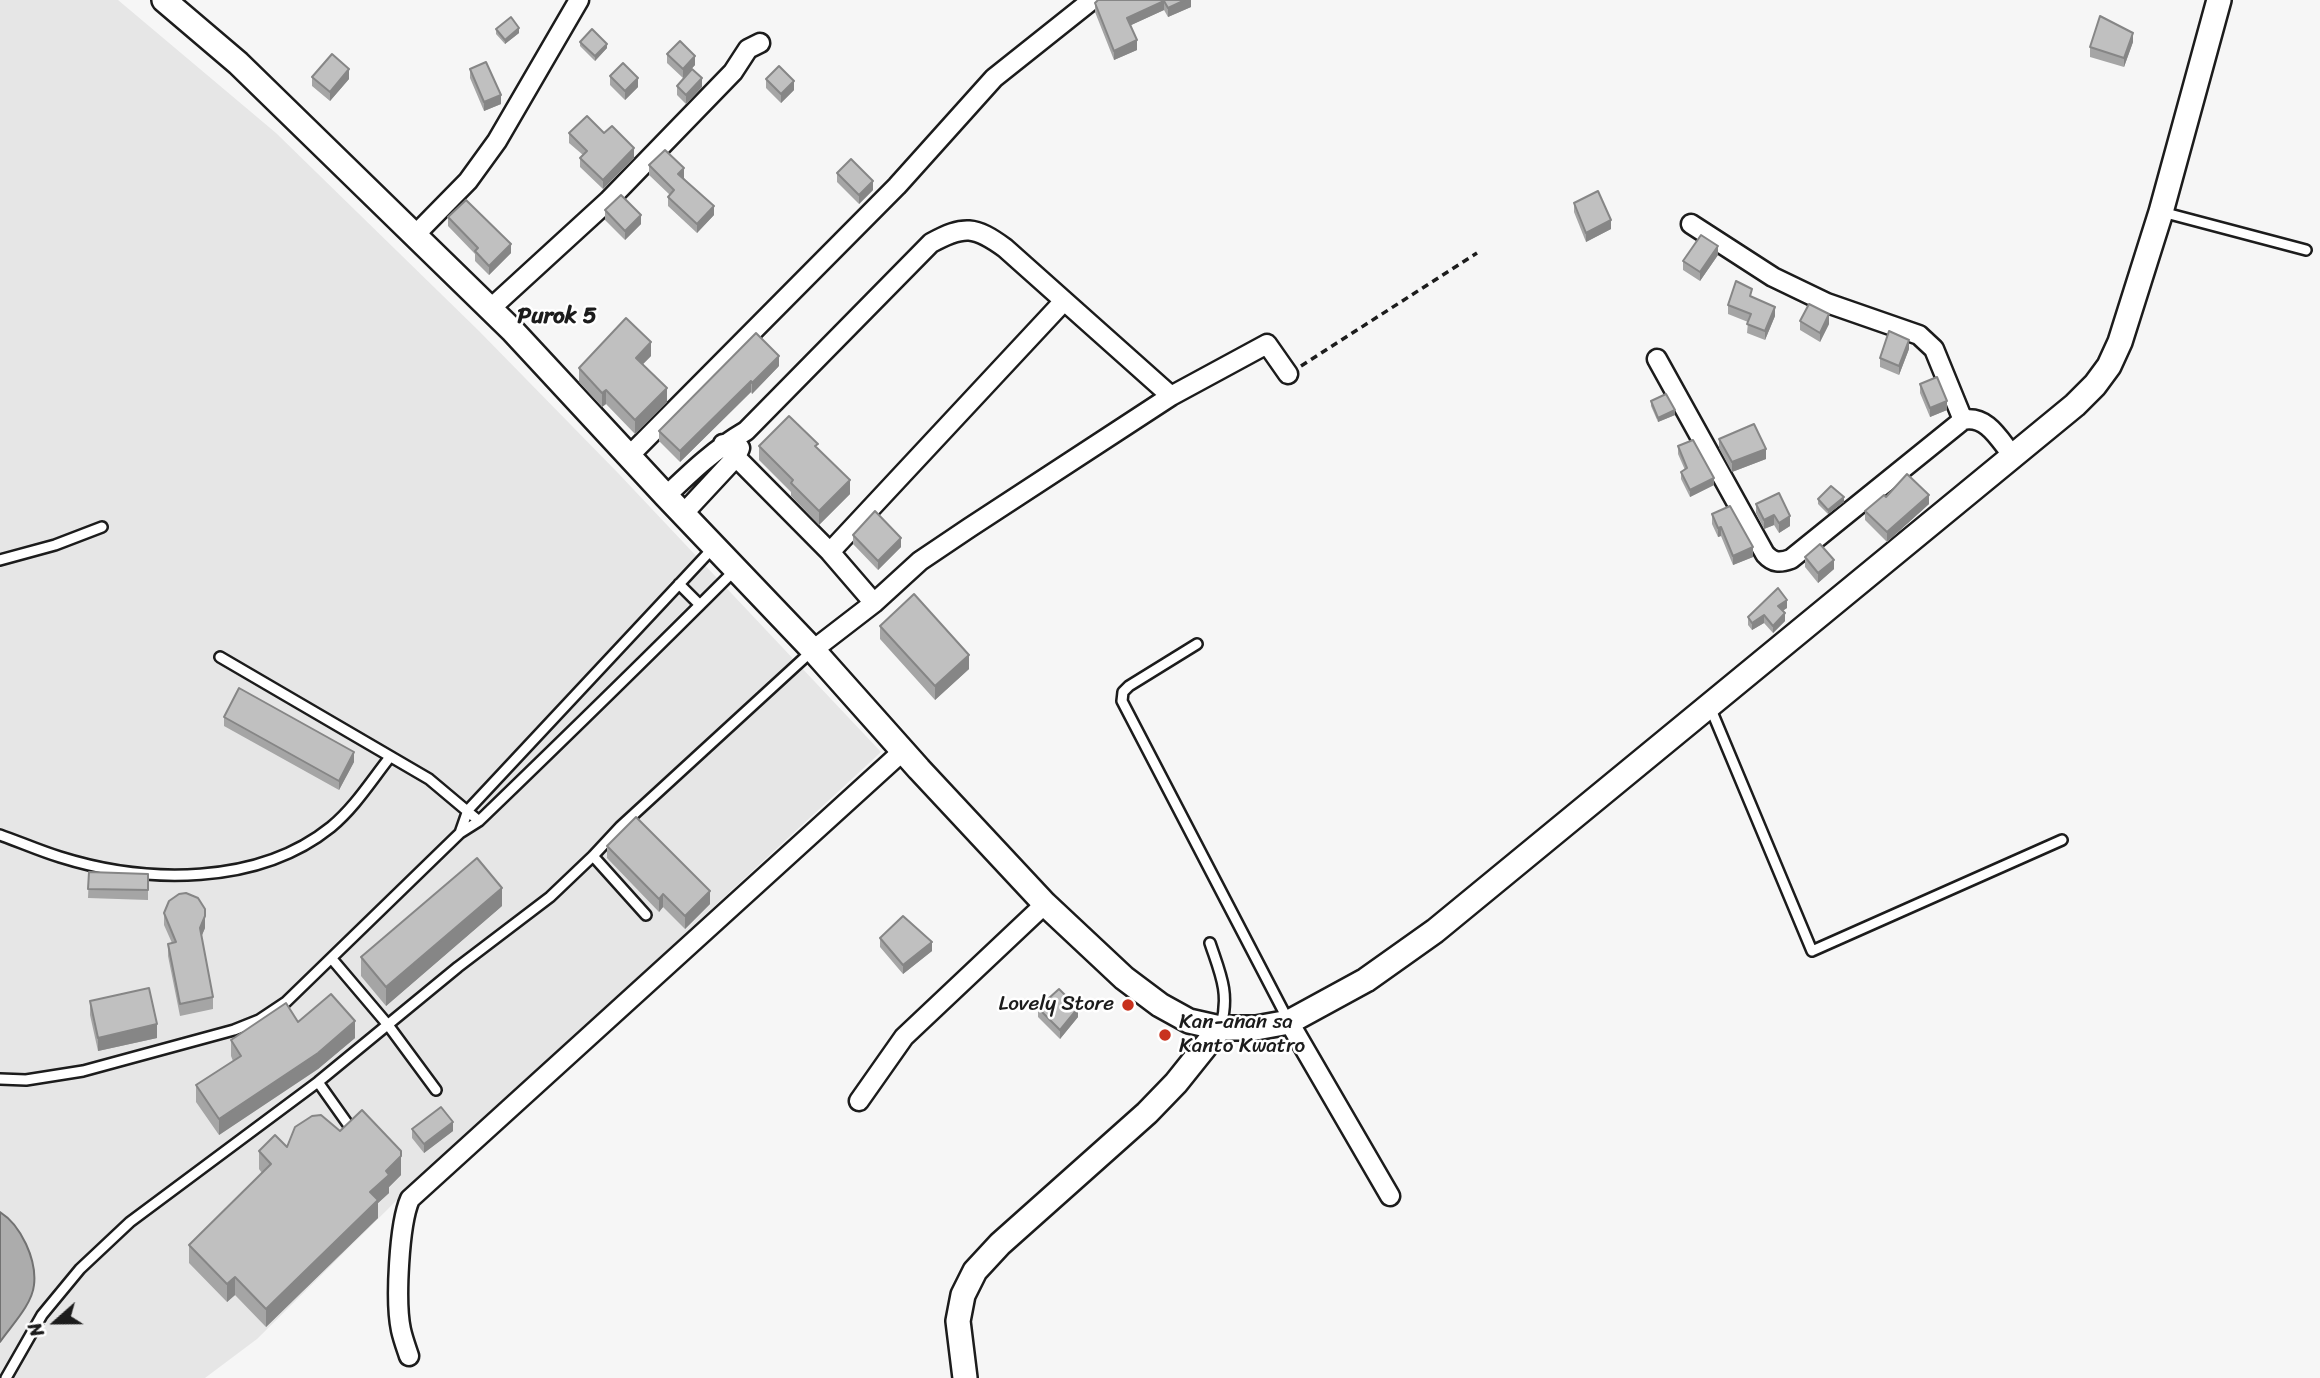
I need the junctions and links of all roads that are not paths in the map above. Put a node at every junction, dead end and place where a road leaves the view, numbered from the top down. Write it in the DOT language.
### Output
graph roads {
  1 [pos="164,0"];
  2 [pos="579,0"];
  3 [pos="1092,0"];
  4 [pos="2219,0"];
  5 [pos="760,43"];
  6 [pos="2161,212"];
  7 [pos="1691,225"];
  8 [pos="415,235"];
  9 [pos="2306,250"];
  10 [pos="1064,301"];
  11 [pos="490,309"];
  12 [pos="1657,359"];
  13 [pos="1288,374"];
  14 [pos="1171,396"];
  15 [pos="1963,420"];
  16 [pos="746,431"];
  17 [pos="723,444"];
  18 [pos="2012,455"];
  19 [pos="629,456"];
  20 [pos="736,457"];
  21 [pos="666,496"];
  22 [pos="683,514"];
  23 [pos="102,527"];
  24 [pos="714,547"];
  25 [pos="830,552"];
  26 [pos="0,560"];
  27 [pos="736,569"];
  28 [pos="679,584"];
  29 [pos="874,603"];
  30 [pos="700,605"];
  31 [pos="1198,644"];
  32 [pos="814,650"];
  33 [pos="220,657"];
  34 [pos="1709,706"];
  35 [pos="903,751"];
  36 [pos="390,757"];
  37 [pos="468,810"];
  38 [pos="479,821"];
  39 [pos="460,834"];
  40 [pos="0,835"];
  41 [pos="2062,840"];
  42 [pos="593,856"];
  43 [pos="1045,904"];
  44 [pos="646,915"];
  45 [pos="1210,943"];
  46 [pos="332,959"];
  47 [pos="1289,1022"];
  48 [pos="388,1025"];
  49 [pos="1220,1028"];
  50 [pos="0,1079"];
  51 [pos="318,1082"];
  52 [pos="436,1090"];
  53 [pos="859,1101"];
  54 [pos="352,1130"];
  55 [pos="1390,1196"];
  56 [pos="409,1356"];
  57 [pos="6,1378"];
  58 [pos="965,1378"];
  1 -- 8 [label="street"];
  2 -- 8 [label="street"];
  3 -- 19 [label="street"];
  4 -- 6 [label="street"];
  5 -- 11 [label="street"];
  6 -- 9 [label="lane"];
  6 -- 18 [label="street"];
  7 -- 15 [label="street"];
  8 -- 11 [label="street"];
  10 -- 14 [label="street"];
  10 -- 16 [label="street"];
  10 -- 25 [label="street"];
  11 -- 19 [label="street"];
  12 -- 15 [label="street"];
  13 -- 14 [label="street"];
  14 -- 29 [label="street"];
  15 -- 18 [label="street"];
  16 -- 17 [label="street"];
  16 -- 20 [label="street"];
  17 -- 20 [label="street"];
  17 -- 21 [label="street"];
  18 -- 34 [label="street"];
  19 -- 21 [label="street"];
  20 -- 22 [label="street"];
  20 -- 25 [label="street"];
  21 -- 22 [label="street"];
  22 -- 24 [label="street"];
  23 -- 26 [label="lane"];
  24 -- 27 [label="street"];
  24 -- 28 [label="lane"];
  25 -- 29 [label="street"];
  27 -- 30 [label="lane"];
  27 -- 32 [label="street"];
  28 -- 30 [label="lane"];
  28 -- 37 [label="lane"];
  29 -- 32 [label="street"];
  30 -- 38 [label="lane"];
  31 -- 47 [label="lane"];
  32 -- 35 [label="street"];
  32 -- 42 [label="lane"];
  33 -- 36 [label="lane"];
  34 -- 41 [label="lane"];
  34 -- 47 [label="street"];
  35 -- 43 [label="street"];
  35 -- 56 [label="street"];
  36 -- 37 [label="lane"];
  36 -- 40 [label="lane"];
  37 -- 38 [label="lane"];
  37 -- 39 [label="lane"];
  38 -- 39 [label="lane"];
  39 -- 46 [label="lane"];
  42 -- 44 [label="lane"];
  42 -- 48 [label="lane"];
  43 -- 49 [label="street"];
  43 -- 53 [label="street"];
  45 -- 49 [label="lane"];
  46 -- 48 [label="lane"];
  46 -- 50 [label="lane"];
  47 -- 49 [label="street"];
  47 -- 55 [label="street"];
  48 -- 51 [label="lane"];
  48 -- 52 [label="lane"];
  49 -- 58 [label="street"];
  51 -- 54 [label="lane"];
  51 -- 57 [label="lane"];
}
